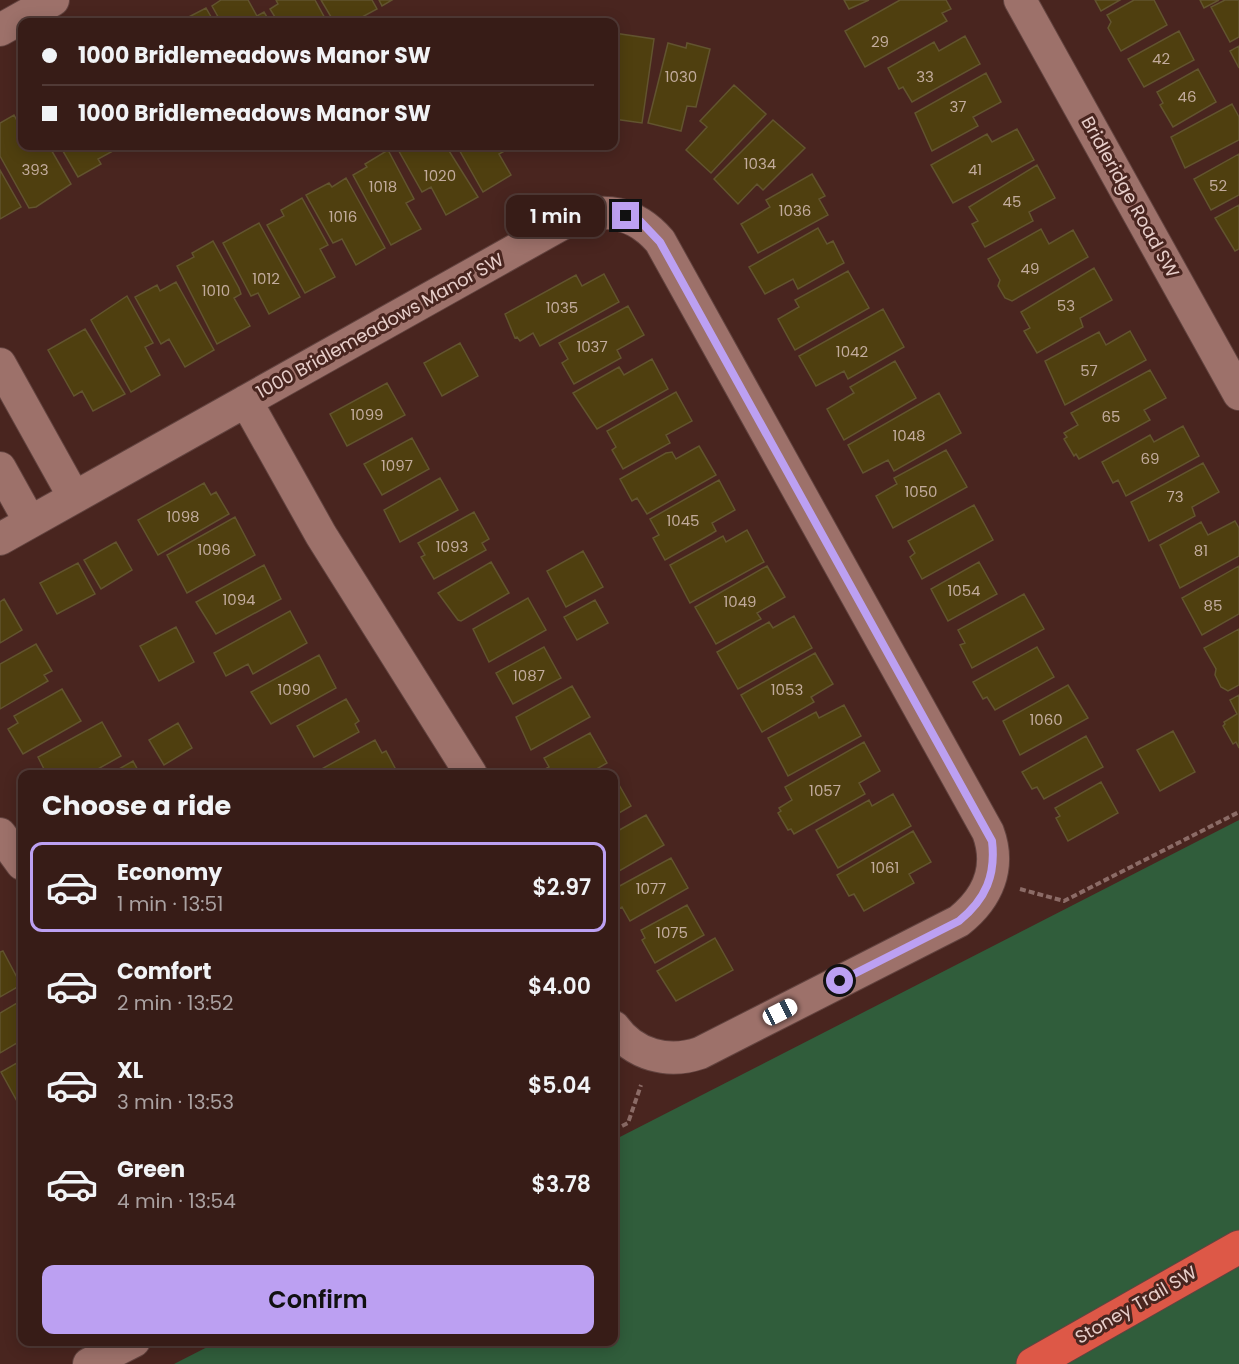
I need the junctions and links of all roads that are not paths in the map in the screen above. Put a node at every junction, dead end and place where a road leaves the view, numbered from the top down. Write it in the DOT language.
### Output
graph roads {
  1 [pos="53,0"];
  2 [pos="1020,0"];
  3 [pos="21,18"];
  4 [pos="18,20"];
  5 [pos="0,30"];
  6 [pos="0,364"];
  7 [pos="1239,394"];
  8 [pos="246,402"];
  9 [pos="0,468"];
  10 [pos="66,501"];
  11 [pos="30,522"];
  12 [pos="0,539"];
  13 [pos="468,770"];
  14 [pos="0,834"];
  15 [pos="18,859"];
  16 [pos="618,1031"];
  17 [pos="1239,1247"];
  18 [pos="124,1346"];
  19 [pos="89,1364"];
  20 [pos="1033,1364"];
  1 -- 3 [label="street"];
  2 -- 7 [label="street, Bridleridge Road SW"];
  4 -- 5 [label="street"];
  6 -- 10 [label="street"];
  8 -- 10 [label="street, 1000 Bridlemeadows Manor SW"];
  8 -- 13 [label="street, 1000 Bridlemeadows Manor SW"];
  8 -- 16 [label="street, 1000 Bridlemeadows Manor SW"];
  9 -- 11 [label="street"];
  10 -- 11 [label="street, 1000 Bridlemeadows Manor SW"];
  11 -- 12 [label="street, 1000 Bridlemeadows Manor SW"];
  14 -- 15 [label="street"];
  17 -- 20 [label="highway, Stoney Trail SW"];
  18 -- 19 [label="street"];
}
